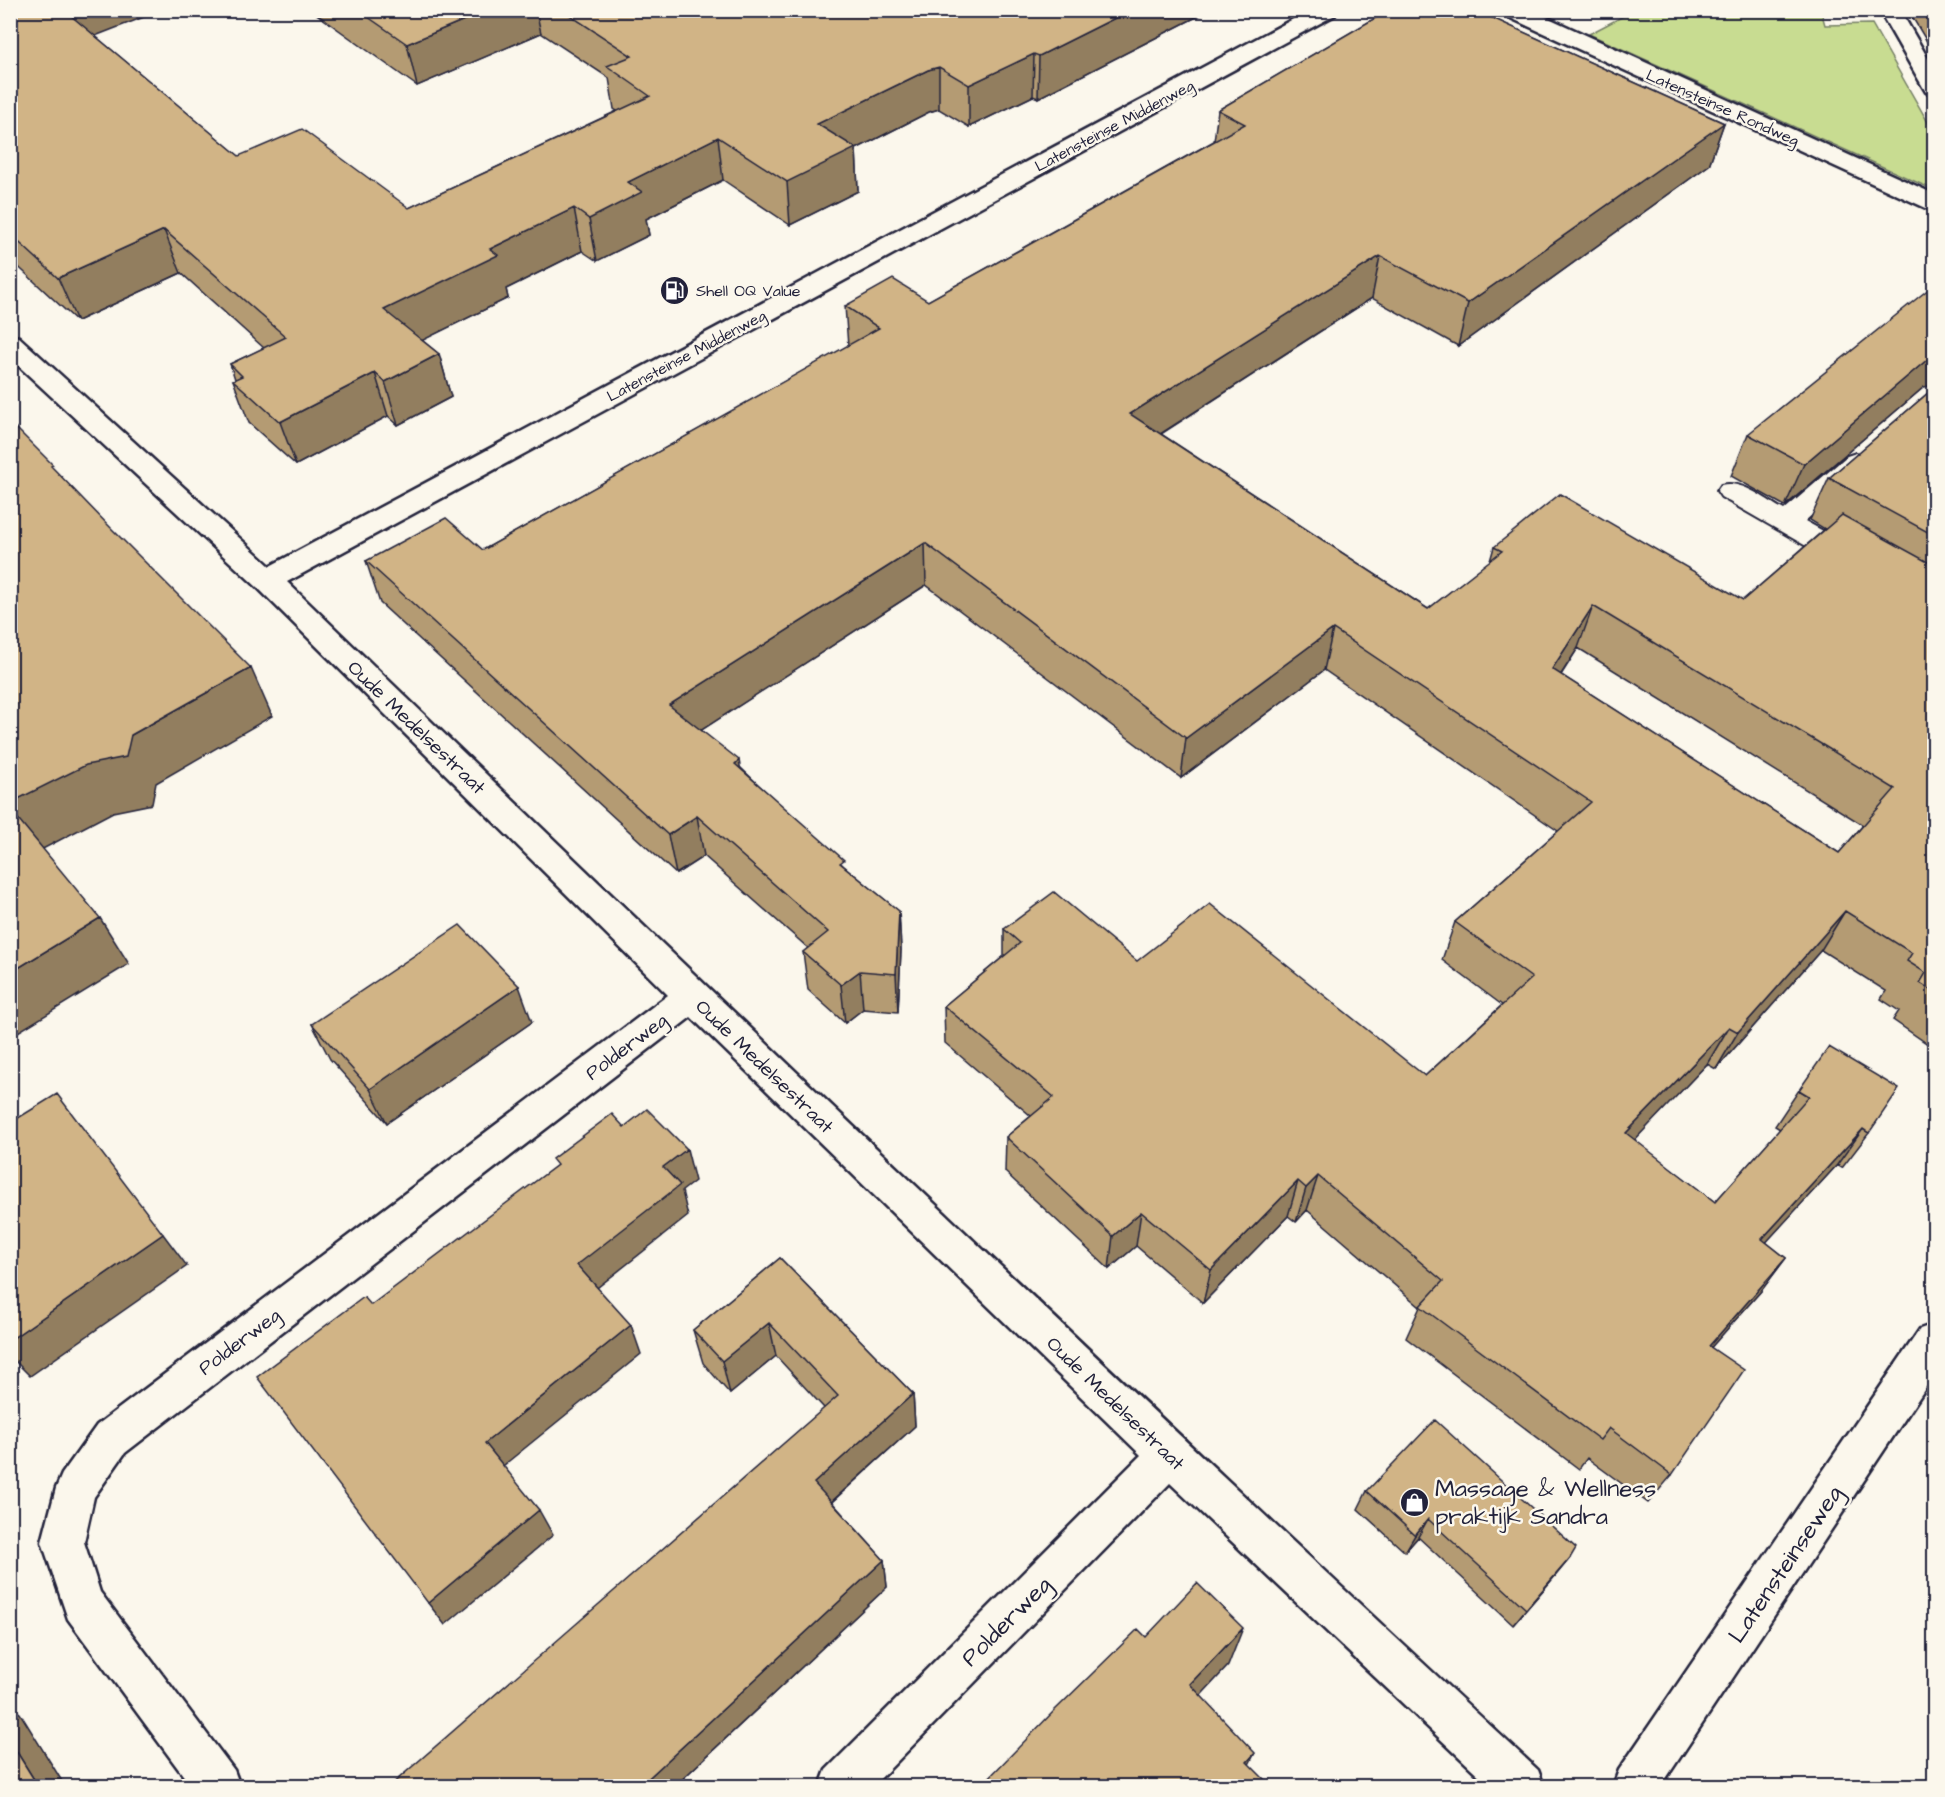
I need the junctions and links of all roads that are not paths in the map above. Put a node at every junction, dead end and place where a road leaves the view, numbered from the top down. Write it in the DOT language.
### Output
graph roads {
  1 [pos="1327,10"];
  2 [pos="1512,10"];
  3 [pos="1889,10"];
  4 [pos="1935,87"];
  5 [pos="1935,203"];
  6 [pos="10,343"];
  7 [pos="1874,448"];
  8 [pos="1730,491"];
  9 [pos="1787,522"];
  10 [pos="1878,573"];
  11 [pos="267,580"];
  12 [pos="692,996"];
  13 [pos="1935,1342"];
  14 [pos="1170,1455"];
  15 [pos="218,1786"];
  16 [pos="842,1786"];
  17 [pos="1522,1786"];
  18 [pos="1635,1786"];
  1 -- 11 [label="street, Latensteinse Middenweg"];
  2 -- 5 [label="street, Latensteinse Rondweg"];
  3 -- 4 [label="street"];
  6 -- 11 [label="street, Oude Medelsestraat"];
  7 -- 9 [label="lane"];
  8 -- 9 [label="lane"];
  9 -- 10 [label="lane"];
  11 -- 12 [label="street, Oude Medelsestraat"];
  12 -- 14 [label="street, Oude Medelsestraat"];
  12 -- 15 [label="street, Polderweg"];
  13 -- 18 [label="street, Latensteinseweg"];
  14 -- 16 [label="street, Polderweg"];
  14 -- 17 [label="street, Oude Medelsestraat"];
}
